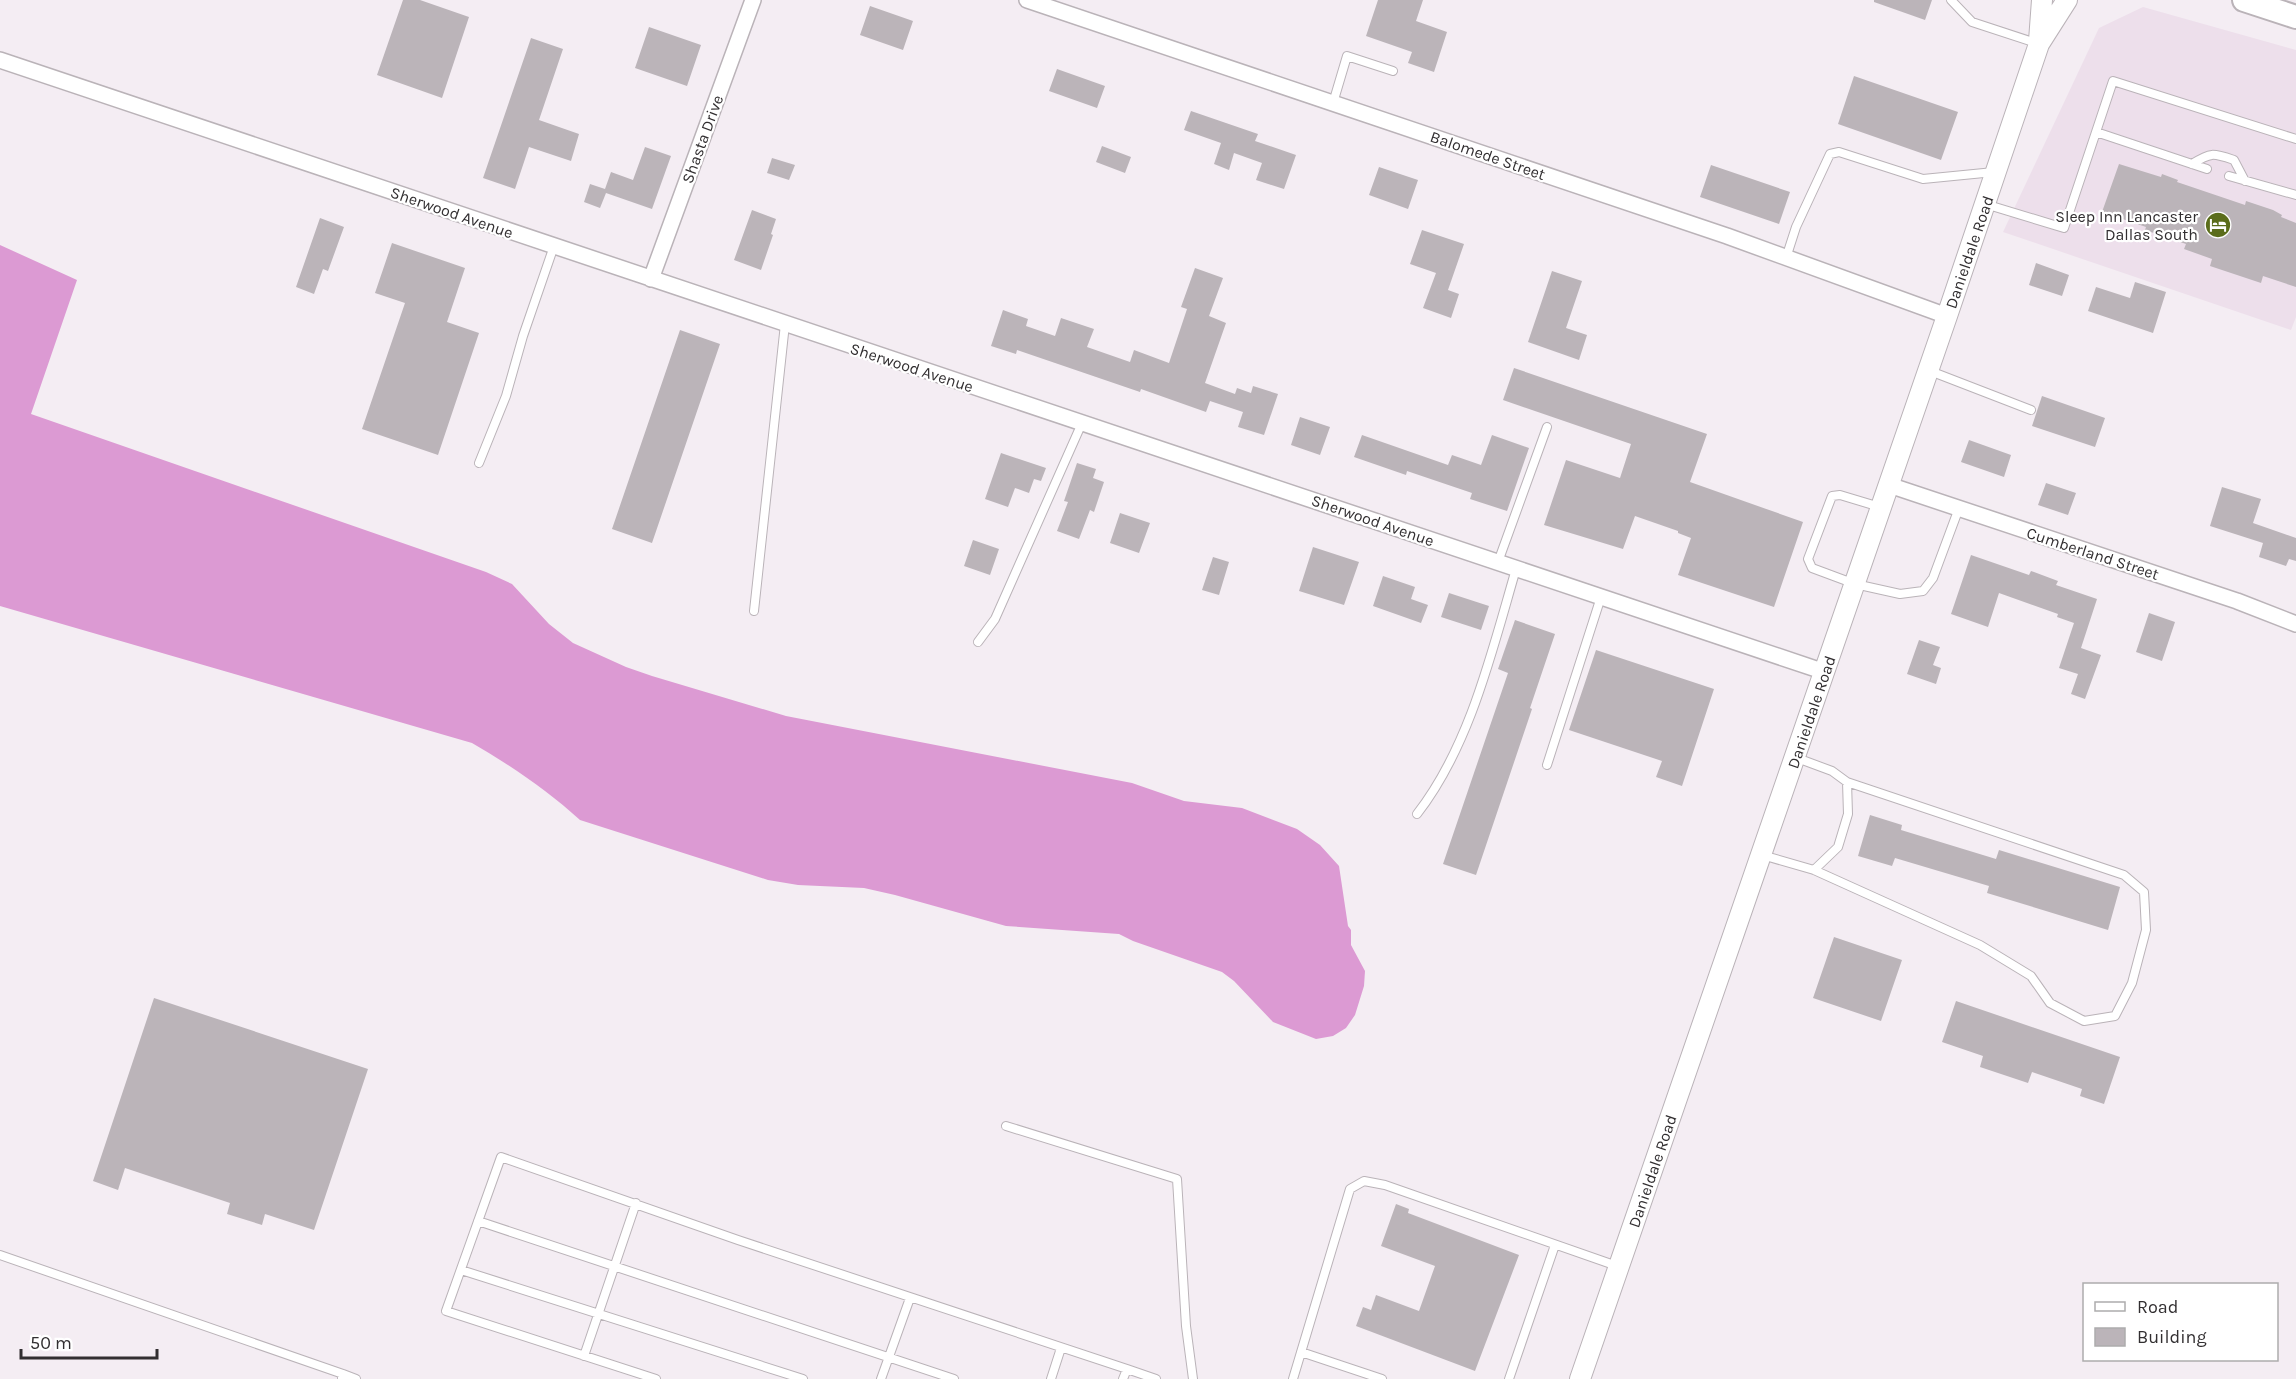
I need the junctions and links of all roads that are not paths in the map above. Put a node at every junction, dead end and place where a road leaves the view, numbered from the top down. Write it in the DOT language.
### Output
graph roads {
  1 [pos="753,0"];
  2 [pos="1028,0"];
  3 [pos="1951,0"];
  4 [pos="2042,0"];
  5 [pos="2067,0"];
  6 [pos="2244,0"];
  7 [pos="2296,17"];
  8 [pos="2039,44"];
  9 [pos="0,60"];
  10 [pos="1393,71"];
  11 [pos="1333,103"];
  12 [pos="2096,132"];
  13 [pos="2296,139"];
  14 [pos="2192,164"];
  15 [pos="2207,169"];
  16 [pos="1996,172"];
  17 [pos="2229,176"];
  18 [pos="2245,181"];
  19 [pos="2296,195"];
  20 [pos="1985,204"];
  21 [pos="554,246"];
  22 [pos="1786,258"];
  23 [pos="651,279"];
  24 [pos="1947,316"];
  25 [pos="785,324"];
  26 [pos="1929,370"];
  27 [pos="2031,410"];
  28 [pos="1082,423"];
  29 [pos="1547,427"];
  30 [pos="479,463"];
  31 [pos="1889,485"];
  32 [pos="1881,507"];
  33 [pos="1959,508"];
  34 [pos="1498,562"];
  35 [pos="1516,568"];
  36 [pos="1855,584"];
  37 [pos="1601,597"];
  38 [pos="754,611"];
  39 [pos="2296,624"];
  40 [pos="978,642"];
  41 [pos="1825,672"];
  42 [pos="1796,757"];
  43 [pos="1546,765"];
  44 [pos="1847,782"];
  45 [pos="1417,814"];
  46 [pos="1761,855"];
  47 [pos="1814,870"];
  48 [pos="1006,1126"];
  49 [pos="636,1203"];
  50 [pos="478,1221"];
  51 [pos="1555,1245"];
  52 [pos="0,1255"];
  53 [pos="615,1265"];
  54 [pos="1619,1267"];
  55 [pos="461,1270"];
  56 [pos="910,1298"];
  57 [pos="598,1314"];
  58 [pos="1061,1348"];
  59 [pos="1301,1352"];
  60 [pos="584,1356"];
  61 [pos="889,1356"];
  62 [pos="1127,1369"];
  63 [pos="342,1377"];
  64 [pos="356,1379"];
  65 [pos="656,1379"];
  66 [pos="802,1379"];
  67 [pos="881,1379"];
  68 [pos="954,1379"];
  69 [pos="1050,1379"];
  70 [pos="1123,1379"];
  71 [pos="1156,1379"];
  72 [pos="1193,1379"];
  73 [pos="1293,1379"];
  74 [pos="1382,1379"];
  75 [pos="1509,1379"];
  76 [pos="1580,1379"];
  1 -- 23 [label="street, Shasta Drive"];
  2 -- 11 [label="street, Balomede Street"];
  3 -- 8 [label="lane"];
  4 -- 8 [label="street, Danieldale Road"];
  5 -- 8 [label="street, Danieldale Road"];
  6 -- 7 [label="main road"];
  8 -- 16 [label="street, Danieldale Road"];
  9 -- 21 [label="street, Sherwood Avenue"];
  10 -- 11 [label="lane"];
  11 -- 22 [label="street, Balomede Street"];
  12 -- 13 [label="lane"];
  12 -- 14 [label="lane"];
  12 -- 20 [label="lane"];
  14 -- 15 [label="lane"];
  14 -- 18 [label="lane"];
  16 -- 20 [label="street, Danieldale Road"];
  16 -- 22 [label="lane"];
  17 -- 18 [label="lane"];
  18 -- 19 [label="lane"];
  20 -- 24 [label="street, Danieldale Road"];
  21 -- 23 [label="street, Sherwood Avenue"];
  21 -- 30 [label="lane"];
  22 -- 24 [label="street, Balomede Street"];
  23 -- 25 [label="street, Sherwood Avenue"];
  24 -- 26 [label="street, Danieldale Road"];
  25 -- 28 [label="street, Sherwood Avenue"];
  25 -- 38 [label="lane"];
  26 -- 27 [label="lane"];
  26 -- 31 [label="street, Danieldale Road"];
  28 -- 34 [label="street, Sherwood Avenue"];
  28 -- 40 [label="lane"];
  29 -- 34 [label="lane"];
  31 -- 32 [label="street, Danieldale Road"];
  31 -- 33 [label="street, Cumberland Street"];
  32 -- 36 [label="street, Danieldale Road"];
  32 -- 36 [label="lane"];
  33 -- 36 [label="lane"];
  33 -- 39 [label="street, Cumberland Street"];
  34 -- 35 [label="street, Sherwood Avenue"];
  35 -- 37 [label="street, Sherwood Avenue"];
  35 -- 45 [label="lane"];
  36 -- 41 [label="street, Danieldale Road"];
  37 -- 41 [label="street, Sherwood Avenue"];
  37 -- 43 [label="lane"];
  41 -- 42 [label="street, Danieldale Road"];
  42 -- 44 [label="lane"];
  42 -- 46 [label="street, Danieldale Road"];
  44 -- 47 [label="lane"];
  44 -- 47 [label="lane"];
  46 -- 47 [label="lane"];
  46 -- 54 [label="street, Danieldale Road"];
  48 -- 72 [label="lane"];
  49 -- 50 [label="lane"];
  49 -- 53 [label="lane"];
  49 -- 56 [label="lane"];
  50 -- 53 [label="lane"];
  50 -- 55 [label="lane"];
  51 -- 54 [label="lane"];
  51 -- 59 [label="lane"];
  51 -- 75 [label="lane"];
  52 -- 63 [label="lane"];
  53 -- 57 [label="lane"];
  53 -- 61 [label="lane"];
  54 -- 76 [label="street, Danieldale Road"];
  55 -- 57 [label="lane"];
  55 -- 60 [label="lane"];
  56 -- 58 [label="lane"];
  56 -- 61 [label="lane"];
  57 -- 60 [label="lane"];
  57 -- 66 [label="lane"];
  58 -- 62 [label="lane"];
  58 -- 69 [label="lane"];
  59 -- 73 [label="lane"];
  59 -- 74 [label="lane"];
  60 -- 65 [label="lane"];
  61 -- 67 [label="lane"];
  61 -- 68 [label="lane"];
  62 -- 70 [label="lane"];
  62 -- 71 [label="lane"];
  63 -- 64 [label="lane"];
}
